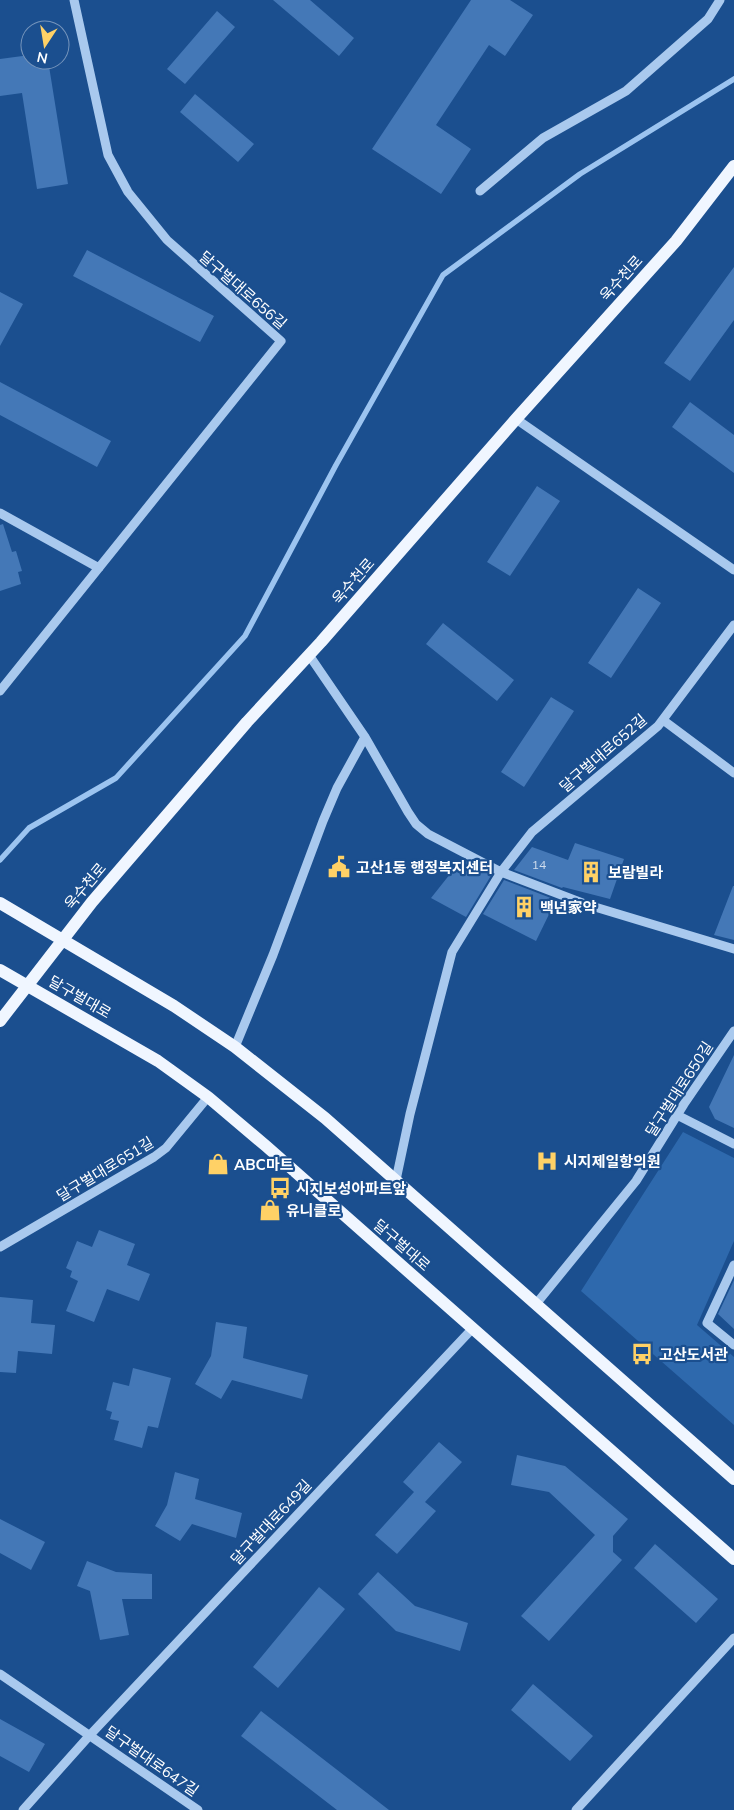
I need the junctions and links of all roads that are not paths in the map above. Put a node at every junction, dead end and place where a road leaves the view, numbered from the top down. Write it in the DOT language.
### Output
graph roads {
  1 [pos="74,0"];
  2 [pos="720,0"];
  3 [pos="734,166"];
  4 [pos="480,191"];
  5 [pos="516,419"];
  6 [pos="0,513"];
  7 [pos="99,568"];
  8 [pos="734,570"];
  9 [pos="734,625"];
  10 [pos="309,655"];
  11 [pos="0,691"];
  12 [pos="662,720"];
  13 [pos="365,737"];
  14 [pos="734,773"];
  15 [pos="501,872"];
  16 [pos="0,903"];
  17 [pos="63,939"];
  18 [pos="734,949"];
  19 [pos="0,970"];
  20 [pos="27,985"];
  21 [pos="0,1021"];
  22 [pos="734,1031"];
  23 [pos="235,1047"];
  24 [pos="208,1097"];
  25 [pos="677,1115"];
  26 [pos="734,1144"];
  27 [pos="396,1180"];
  28 [pos="0,1246"];
  29 [pos="734,1265"];
  30 [pos="536,1304"];
  31 [pos="473,1328"];
  32 [pos="734,1346"];
  33 [pos="734,1479"];
  34 [pos="734,1559"];
  35 [pos="734,1638"];
  36 [pos="0,1674"];
  37 [pos="90,1735"];
  38 [pos="23,1810"];
  39 [pos="198,1810"];
  40 [pos="576,1810"];
  1 -- 7 [label="street, 달구벌대로656길"];
  2 -- 4 [label="street"];
  3 -- 5 [label="main road, 욱수천로"];
  5 -- 8 [label="street"];
  5 -- 10 [label="main road, 욱수천로"];
  6 -- 7 [label="street"];
  7 -- 11 [label="street, 달구벌대로656길"];
  9 -- 12 [label="street, 달구벌대로652길"];
  10 -- 13 [label="street"];
  10 -- 17 [label="main road, 욱수천로"];
  12 -- 14 [label="street"];
  12 -- 15 [label="street, 달구벌대로652길"];
  13 -- 15 [label="street"];
  13 -- 23 [label="street"];
  15 -- 18 [label="street"];
  15 -- 27 [label="street, 달구벌대로652길"];
  16 -- 17 [label="main road"];
  17 -- 20 [label="main road, 욱수천로"];
  17 -- 23 [label="main road"];
  19 -- 20 [label="main road, 달구벌대로"];
  20 -- 21 [label="main road, 욱수천로"];
  20 -- 24 [label="main road, 달구벌대로"];
  22 -- 25 [label="street, 달구벌대로650길"];
  23 -- 27 [label="main road"];
  24 -- 28 [label="street, 달구벌대로651길"];
  24 -- 31 [label="main road, 달구벌대로"];
  25 -- 26 [label="street"];
  25 -- 30 [label="street, 달구벌대로650길"];
  27 -- 30 [label="main road"];
  29 -- 32 [label="street"];
  30 -- 33 [label="main road"];
  31 -- 34 [label="main road, 달구벌대로"];
  31 -- 37 [label="street, 달구벌대로649길"];
  35 -- 40 [label="street"];
  36 -- 37 [label="street"];
  37 -- 38 [label="street, 달구벌대로649길"];
  37 -- 39 [label="street, 달구벌대로647길"];
}
